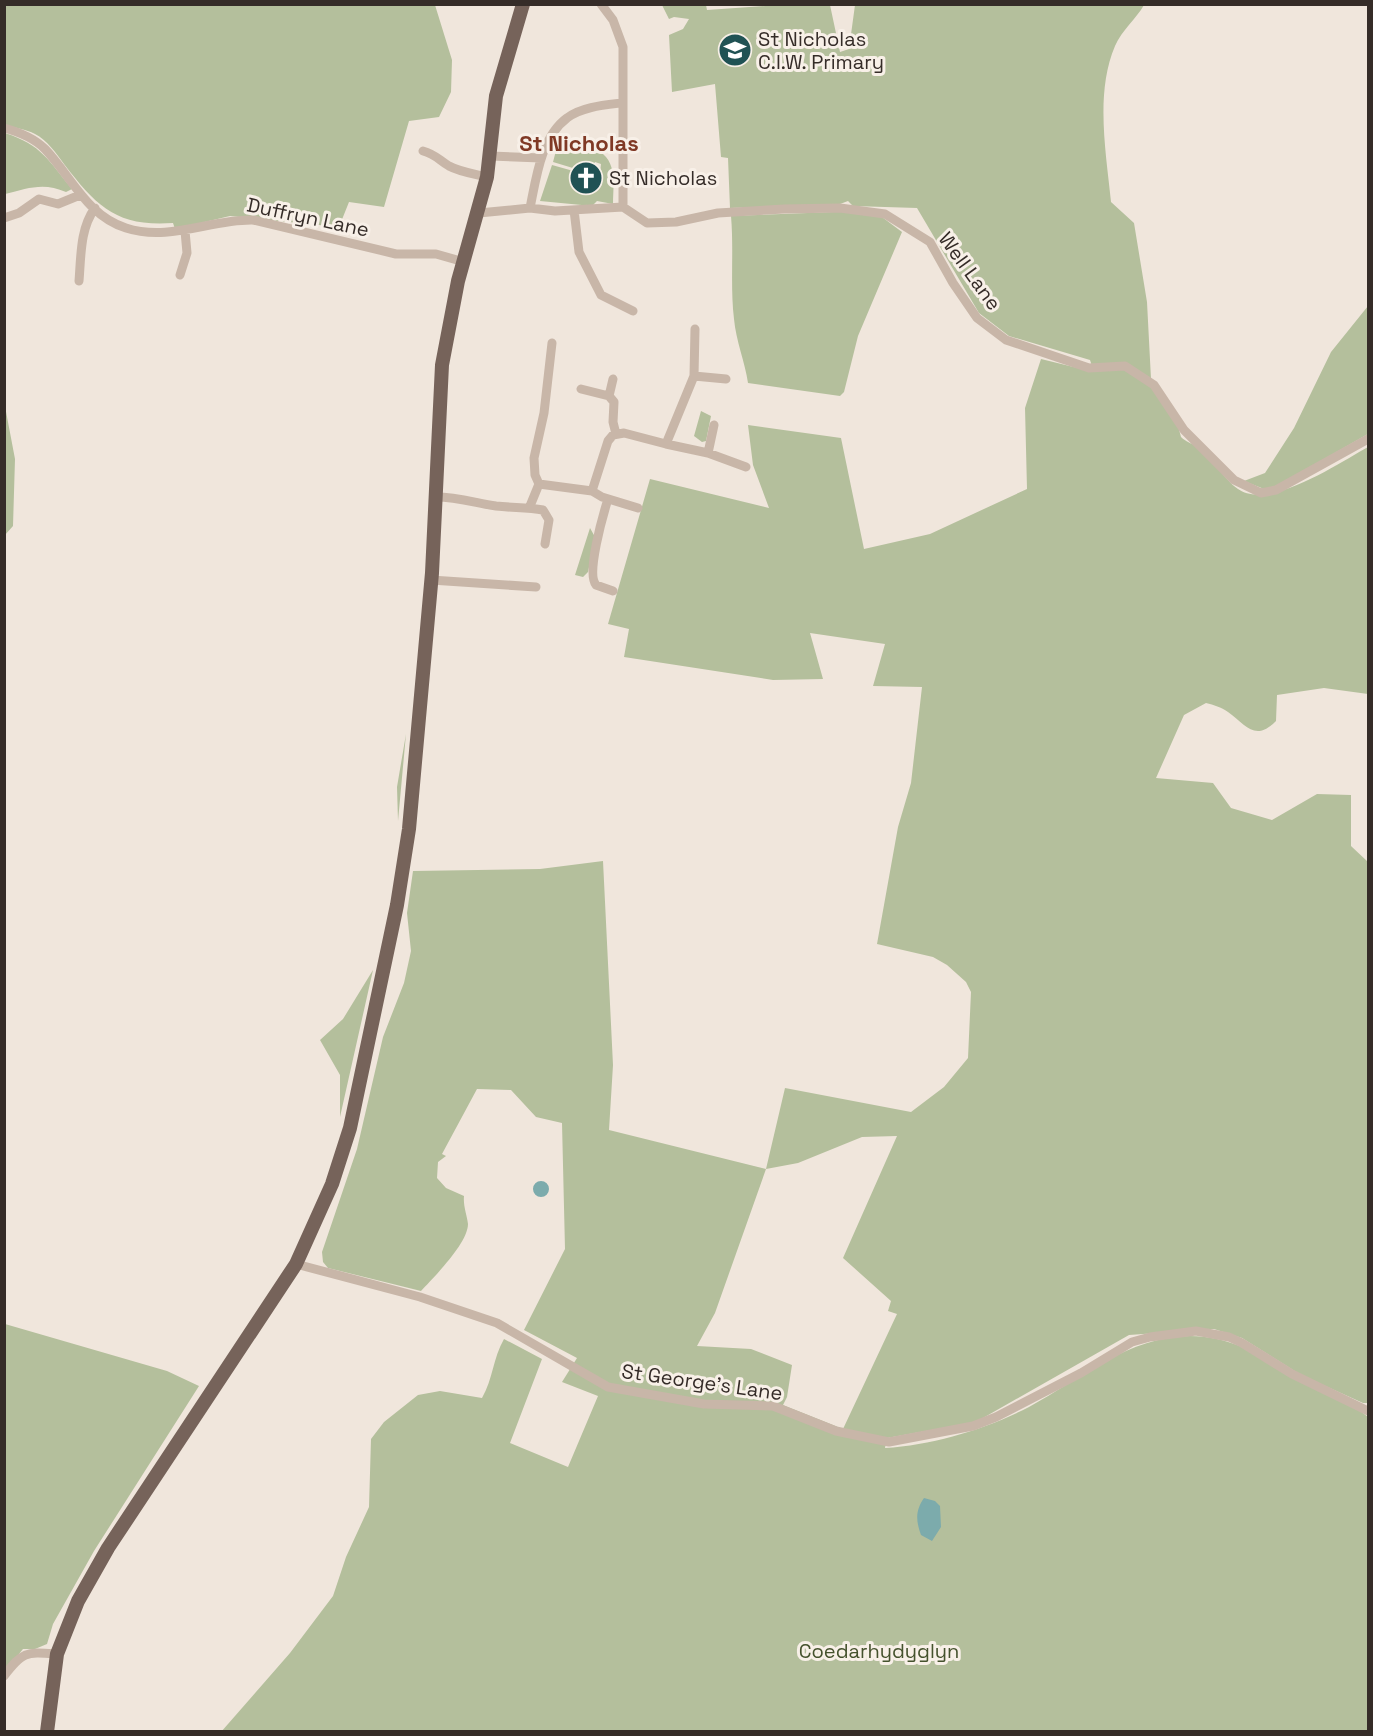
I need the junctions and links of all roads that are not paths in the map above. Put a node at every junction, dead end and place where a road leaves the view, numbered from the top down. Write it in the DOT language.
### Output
graph roads {
  1 [pos="523,4"];
  2 [pos="601,4"];
  3 [pos="621,103"];
  4 [pos="4,128"];
  5 [pos="423,151"];
  6 [pos="490,156"];
  7 [pos="541,158"];
  8 [pos="487,177"];
  9 [pos="80,195"];
  10 [pos="623,207"];
  11 [pos="95,208"];
  12 [pos="530,208"];
  13 [pos="574,210"];
  14 [pos="479,213"];
  15 [pos="4,218"];
  16 [pos="186,231"];
  17 [pos="464,262"];
  18 [pos="180,276"];
  19 [pos="79,281"];
  20 [pos="633,312"];
  21 [pos="695,329"];
  22 [pos="552,344"];
  23 [pos="694,376"];
  24 [pos="613,379"];
  25 [pos="726,379"];
  26 [pos="581,389"];
  27 [pos="609,396"];
  28 [pos="714,424"];
  29 [pos="616,434"];
  30 [pos="1368,439"];
  31 [pos="666,444"];
  32 [pos="708,453"];
  33 [pos="746,467"];
  34 [pos="539,484"];
  35 [pos="592,491"];
  36 [pos="436,497"];
  37 [pos="608,499"];
  38 [pos="530,506"];
  39 [pos="638,508"];
  40 [pos="545,544"];
  41 [pos="431,580"];
  42 [pos="536,586"];
  43 [pos="613,591"];
  44 [pos="296,1264"];
  45 [pos="1368,1411"];
  46 [pos="57,1654"];
  47 [pos="4,1676"];
  48 [pos="47,1731"];
  1 -- 6 [label="main road"];
  2 -- 3 [label="street"];
  3 -- 7 [label="street"];
  3 -- 10 [label="street"];
  4 -- 9 [label="street, Duffryn Lane"];
  5 -- 8 [label="street"];
  6 -- 7 [label="street"];
  6 -- 8 [label="main road"];
  7 -- 12 [label="street"];
  8 -- 14 [label="main road"];
  9 -- 11 [label="street, Duffryn Lane"];
  9 -- 15 [label="street"];
  10 -- 13 [label="street"];
  10 -- 30 [label="street, Well Lane"];
  11 -- 16 [label="street, Duffryn Lane"];
  11 -- 19 [label="street"];
  12 -- 13 [label="street"];
  12 -- 14 [label="street"];
  13 -- 20 [label="street"];
  14 -- 17 [label="main road"];
  16 -- 17 [label="street, Duffryn Lane"];
  16 -- 18 [label="street"];
  17 -- 36 [label="main road"];
  21 -- 23 [label="street"];
  22 -- 34 [label="street"];
  23 -- 25 [label="street"];
  23 -- 31 [label="street"];
  24 -- 27 [label="street"];
  26 -- 27 [label="street"];
  27 -- 29 [label="street"];
  28 -- 32 [label="street"];
  29 -- 31 [label="street"];
  29 -- 35 [label="street"];
  31 -- 32 [label="street"];
  32 -- 33 [label="street"];
  34 -- 35 [label="street"];
  34 -- 38 [label="street"];
  35 -- 37 [label="street"];
  36 -- 38 [label="street"];
  36 -- 41 [label="main road"];
  37 -- 39 [label="street"];
  37 -- 43 [label="street"];
  38 -- 40 [label="street"];
  41 -- 42 [label="street"];
  41 -- 44 [label="main road"];
  44 -- 45 [label="street, St George's Lane"];
  44 -- 46 [label="main road"];
  46 -- 47 [label="street"];
  46 -- 48 [label="main road"];
}
